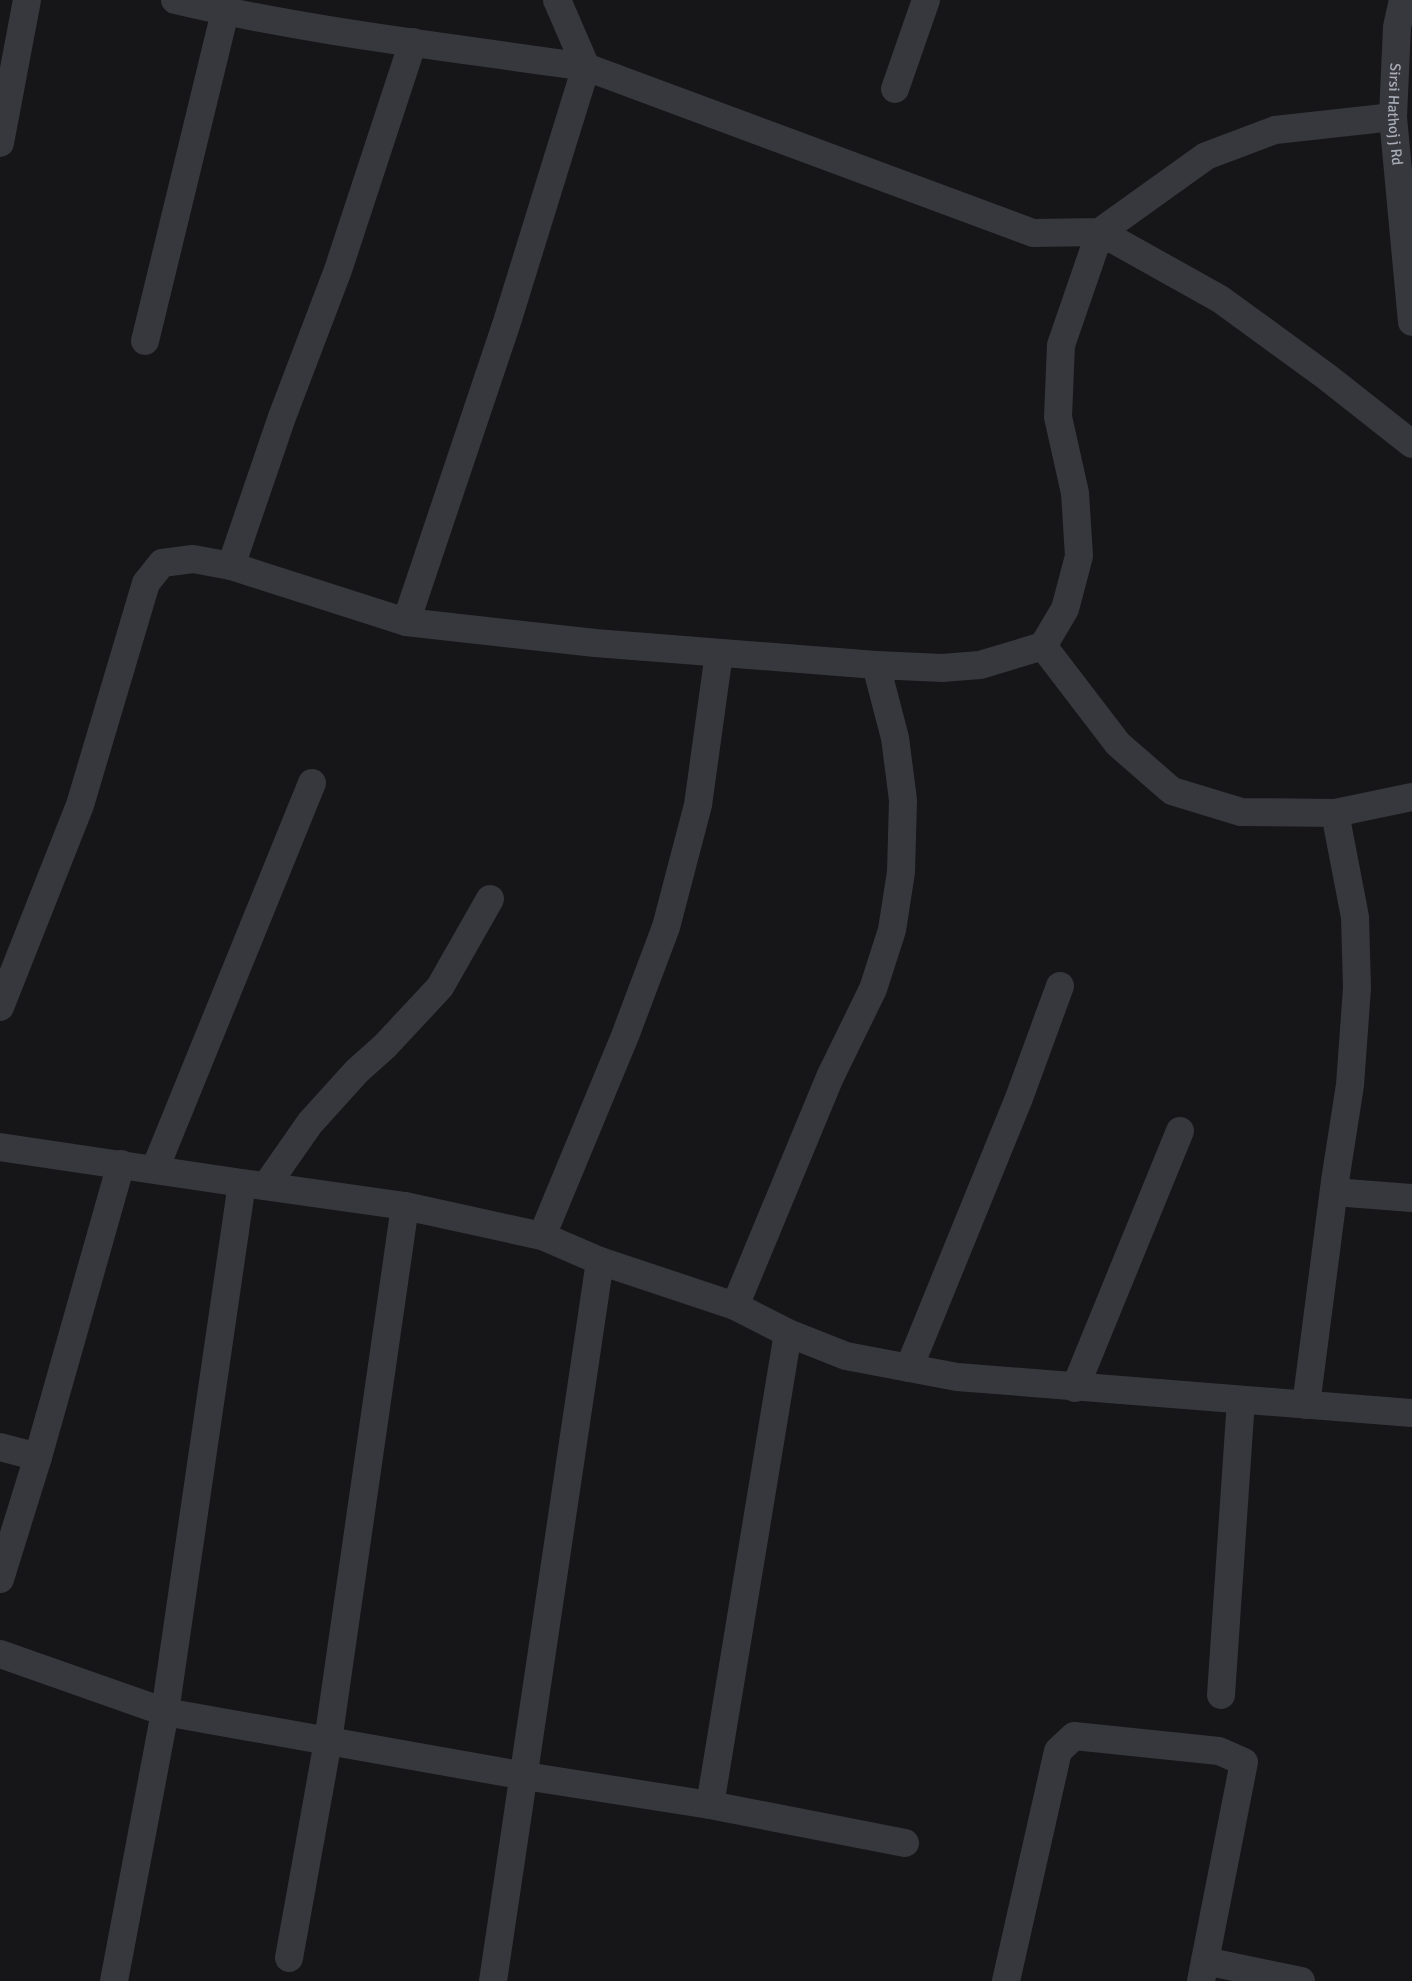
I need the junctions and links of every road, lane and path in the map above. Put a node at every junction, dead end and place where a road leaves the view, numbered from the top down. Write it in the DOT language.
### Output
graph roads {
  1 [pos="28,0"];
  2 [pos="175,0"];
  3 [pos="557,0"];
  4 [pos="926,0"];
  5 [pos="1403,0"];
  6 [pos="225,12"];
  7 [pos="413,42"];
  8 [pos="586,67"];
  9 [pos="895,89"];
  10 [pos="1393,117"];
  11 [pos="0,143"];
  12 [pos="1100,232"];
  13 [pos="1412,322"];
  14 [pos="145,341"];
  15 [pos="1412,444"];
  16 [pos="231,566"];
  17 [pos="406,622"];
  18 [pos="1043,646"];
  19 [pos="719,653"];
  20 [pos="876,666"];
  21 [pos="312,783"];
  22 [pos="1412,798"];
  23 [pos="1335,814"];
  24 [pos="490,899"];
  25 [pos="1060,986"];
  26 [pos="0,1007"];
  27 [pos="1180,1131"];
  28 [pos="0,1147"];
  29 [pos="121,1164"];
  30 [pos="155,1169"];
  31 [pos="254,1184"];
  32 [pos="1334,1192"];
  33 [pos="1412,1198"];
  34 [pos="405,1206"];
  35 [pos="542,1236"];
  36 [pos="600,1261"];
  37 [pos="735,1306"];
  38 [pos="788,1333"];
  39 [pos="908,1368"];
  40 [pos="1075,1388"];
  41 [pos="1241,1400"];
  42 [pos="1306,1405"];
  43 [pos="1412,1413"];
  44 [pos="0,1447"];
  45 [pos="38,1457"];
  46 [pos="0,1578"];
  47 [pos="0,1654"];
  48 [pos="1221,1695"];
  49 [pos="165,1712"];
  50 [pos="328,1742"];
  51 [pos="524,1776"];
  52 [pos="710,1805"];
  53 [pos="905,1843"];
  54 [pos="289,1958"];
  55 [pos="1203,1971"];
  56 [pos="114,1981"];
  57 [pos="493,1981"];
  58 [pos="1006,1981"];
  59 [pos="1302,1981"];
  1 -- 11 [label="street"];
  2 -- 6 [label="street"];
  3 -- 8 [label="street"];
  4 -- 9 [label="street"];
  5 -- 10 [label="street, Sirsi Hathoj j Rd"];
  6 -- 7 [label="street"];
  6 -- 14 [label="street"];
  7 -- 8 [label="street"];
  7 -- 16 [label="street"];
  8 -- 12 [label="street"];
  8 -- 17 [label="street"];
  10 -- 12 [label="street"];
  10 -- 13 [label="street, Sirsi Hathoj j Rd"];
  12 -- 15 [label="street"];
  12 -- 18 [label="street"];
  16 -- 17 [label="street"];
  16 -- 26 [label="street"];
  17 -- 19 [label="street"];
  18 -- 20 [label="street"];
  18 -- 23 [label="street"];
  19 -- 20 [label="street"];
  19 -- 35 [label="street"];
  20 -- 37 [label="street"];
  21 -- 30 [label="street"];
  22 -- 23 [label="street"];
  23 -- 32 [label="street"];
  24 -- 31 [label="street"];
  25 -- 39 [label="street"];
  27 -- 40 [label="street"];
  28 -- 29 [label="street"];
  29 -- 30 [label="street"];
  29 -- 45 [label="street"];
  30 -- 31 [label="street"];
  31 -- 34 [label="street"];
  31 -- 49 [label="street"];
  32 -- 33 [label="street"];
  32 -- 42 [label="street"];
  34 -- 35 [label="street"];
  34 -- 50 [label="street"];
  35 -- 36 [label="street"];
  36 -- 37 [label="street"];
  36 -- 51 [label="street"];
  37 -- 38 [label="street"];
  38 -- 39 [label="street"];
  38 -- 52 [label="street"];
  39 -- 40 [label="street"];
  40 -- 41 [label="street"];
  41 -- 42 [label="street"];
  41 -- 48 [label="street"];
  42 -- 43 [label="street"];
  44 -- 45 [label="street"];
  45 -- 46 [label="street"];
  47 -- 49 [label="street"];
  49 -- 50 [label="street"];
  49 -- 56 [label="street"];
  50 -- 51 [label="street"];
  50 -- 54 [label="street"];
  51 -- 52 [label="street"];
  51 -- 57 [label="street"];
  52 -- 53 [label="street"];
  55 -- 58 [label="street"];
  55 -- 59 [label="street"];
}
